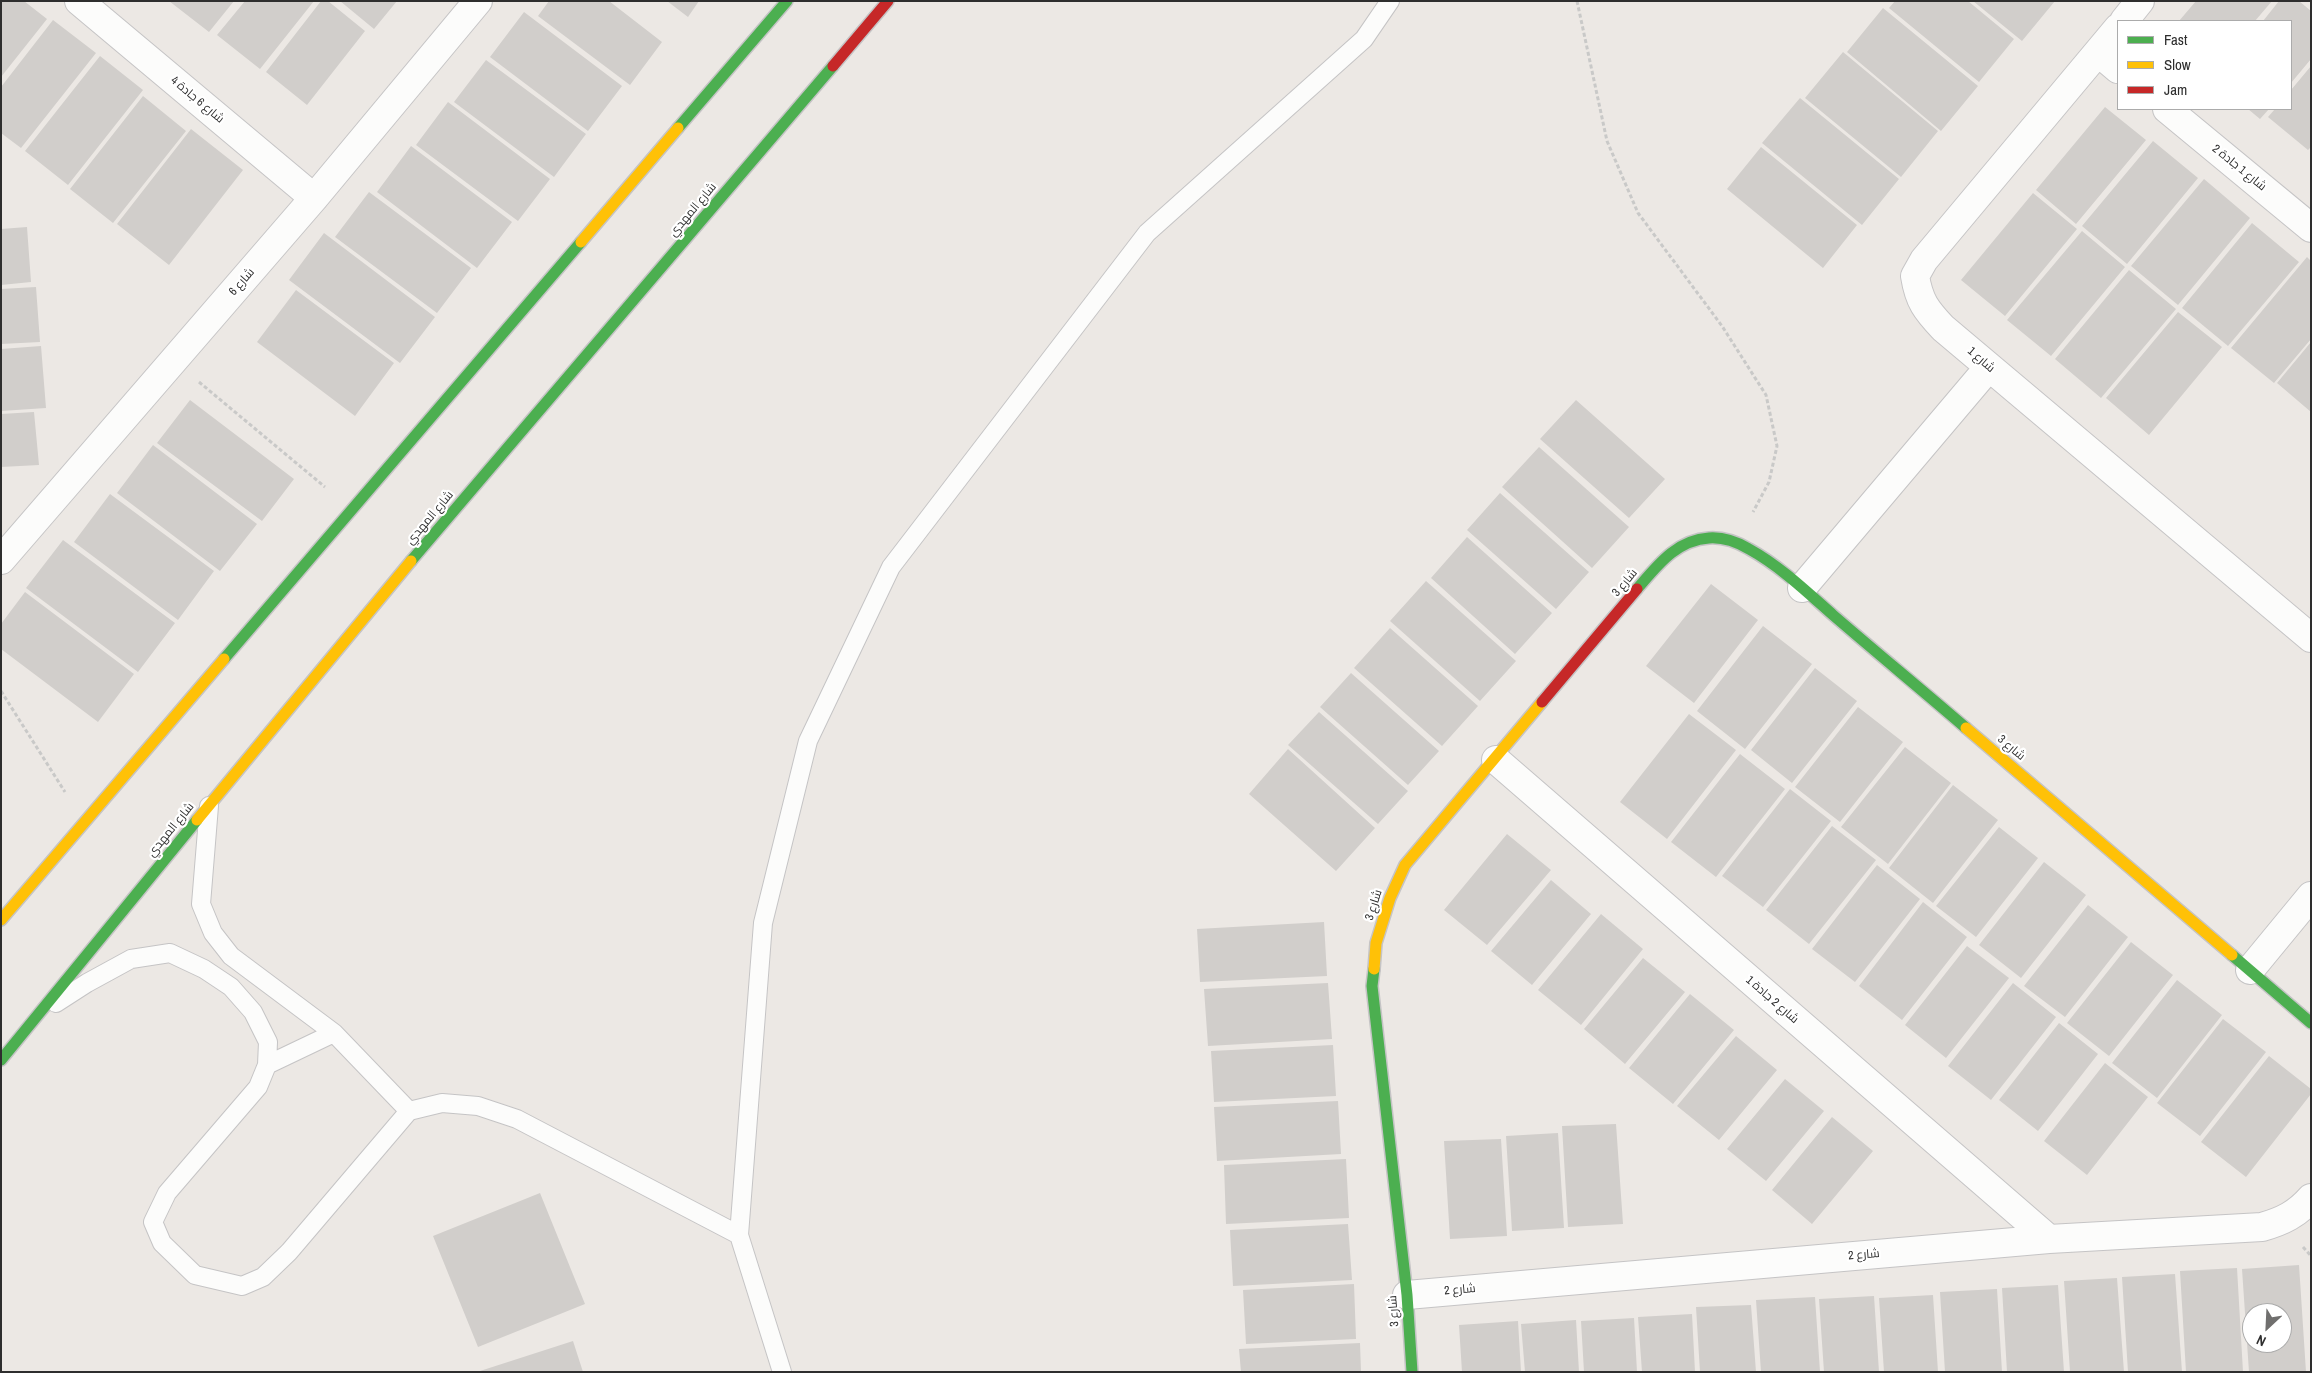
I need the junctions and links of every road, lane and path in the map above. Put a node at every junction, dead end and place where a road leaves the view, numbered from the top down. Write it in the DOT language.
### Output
graph roads {
  1 [pos="79,1"];
  2 [pos="478,1"];
  3 [pos="787,1"];
  4 [pos="876,1"];
  5 [pos="888,1"];
  6 [pos="1390,1"];
  7 [pos="1577,1"];
  8 [pos="2140,1"];
  9 [pos="2125,20"];
  10 [pos="867,26"];
  11 [pos="2117,31"];
  12 [pos="2108,61"];
  13 [pos="2167,110"];
  14 [pos="314,198"];
  15 [pos="2311,228"];
  16 [pos="174,361"];
  17 [pos="1989,368"];
  18 [pos="352,510"];
  19 [pos="1736,543"];
  20 [pos="1,560"];
  21 [pos="1802,588"];
  22 [pos="2311,638"];
  23 [pos="1,691"];
  24 [pos="1496,760"];
  25 [pos="209,806"];
  26 [pos="84,823"];
  27 [pos="2311,896"];
  28 [pos="1,920"];
  29 [pos="2250,970"];
  30 [pos="35,1018"];
  31 [pos="2311,1023"];
  32 [pos="334,1033"];
  33 [pos="1,1060"];
  34 [pos="267,1065"];
  35 [pos="409,1111"];
  36 [pos="2311,1198"];
  37 [pos="739,1234"];
  38 [pos="2049,1239"];
  39 [pos="1407,1294"];
  40 [pos="782,1372"];
  41 [pos="1412,1372"];
  1 -- 14 [label="street, شارع 6 جادة 4"];
  2 -- 14 [label="street, شارع 6"];
  3 -- 18 [label="main road"];
  4 -- 10 [label="main road"];
  5 -- 10 [label="main road, شارع المهدي"];
  6 -- 37 [label="lane"];
  7 -- 19 [label="path"];
  8 -- 9 [label="street"];
  10 -- 25 [label="main road, شارع المهدي"];
  11 -- 12 [label="street, شارع 1"];
  12 -- 17 [label="street, شارع 1"];
  13 -- 15 [label="street, شارع 1 جادة 2"];
  14 -- 16 [label="street, شارع 6"];
  16 -- 18 [label="path"];
  16 -- 20 [label="street, شارع 6"];
  17 -- 21 [label="street"];
  17 -- 22 [label="street, شارع 1"];
  18 -- 26 [label="main road"];
  19 -- 21 [label="main road, شارع 3"];
  19 -- 24 [label="main road, شارع 3"];
  21 -- 29 [label="main road, شارع 3"];
  23 -- 26 [label="path"];
  24 -- 38 [label="street, شارع 2 جادة 1"];
  24 -- 39 [label="main road, شارع 3"];
  25 -- 30 [label="main road, شارع المهدي"];
  25 -- 32 [label="lane"];
  26 -- 28 [label="main road"];
  27 -- 29 [label="street"];
  29 -- 31 [label="main road, شارع 3"];
  30 -- 33 [label="main road, شارع المهدي"];
  30 -- 34 [label="lane"];
  32 -- 34 [label="lane"];
  32 -- 35 [label="lane"];
  34 -- 35 [label="lane"];
  35 -- 37 [label="lane"];
  36 -- 38 [label="street, شارع 2"];
  37 -- 40 [label="lane"];
  38 -- 39 [label="street, شارع 2"];
  39 -- 41 [label="main road, شارع 3"];
}
